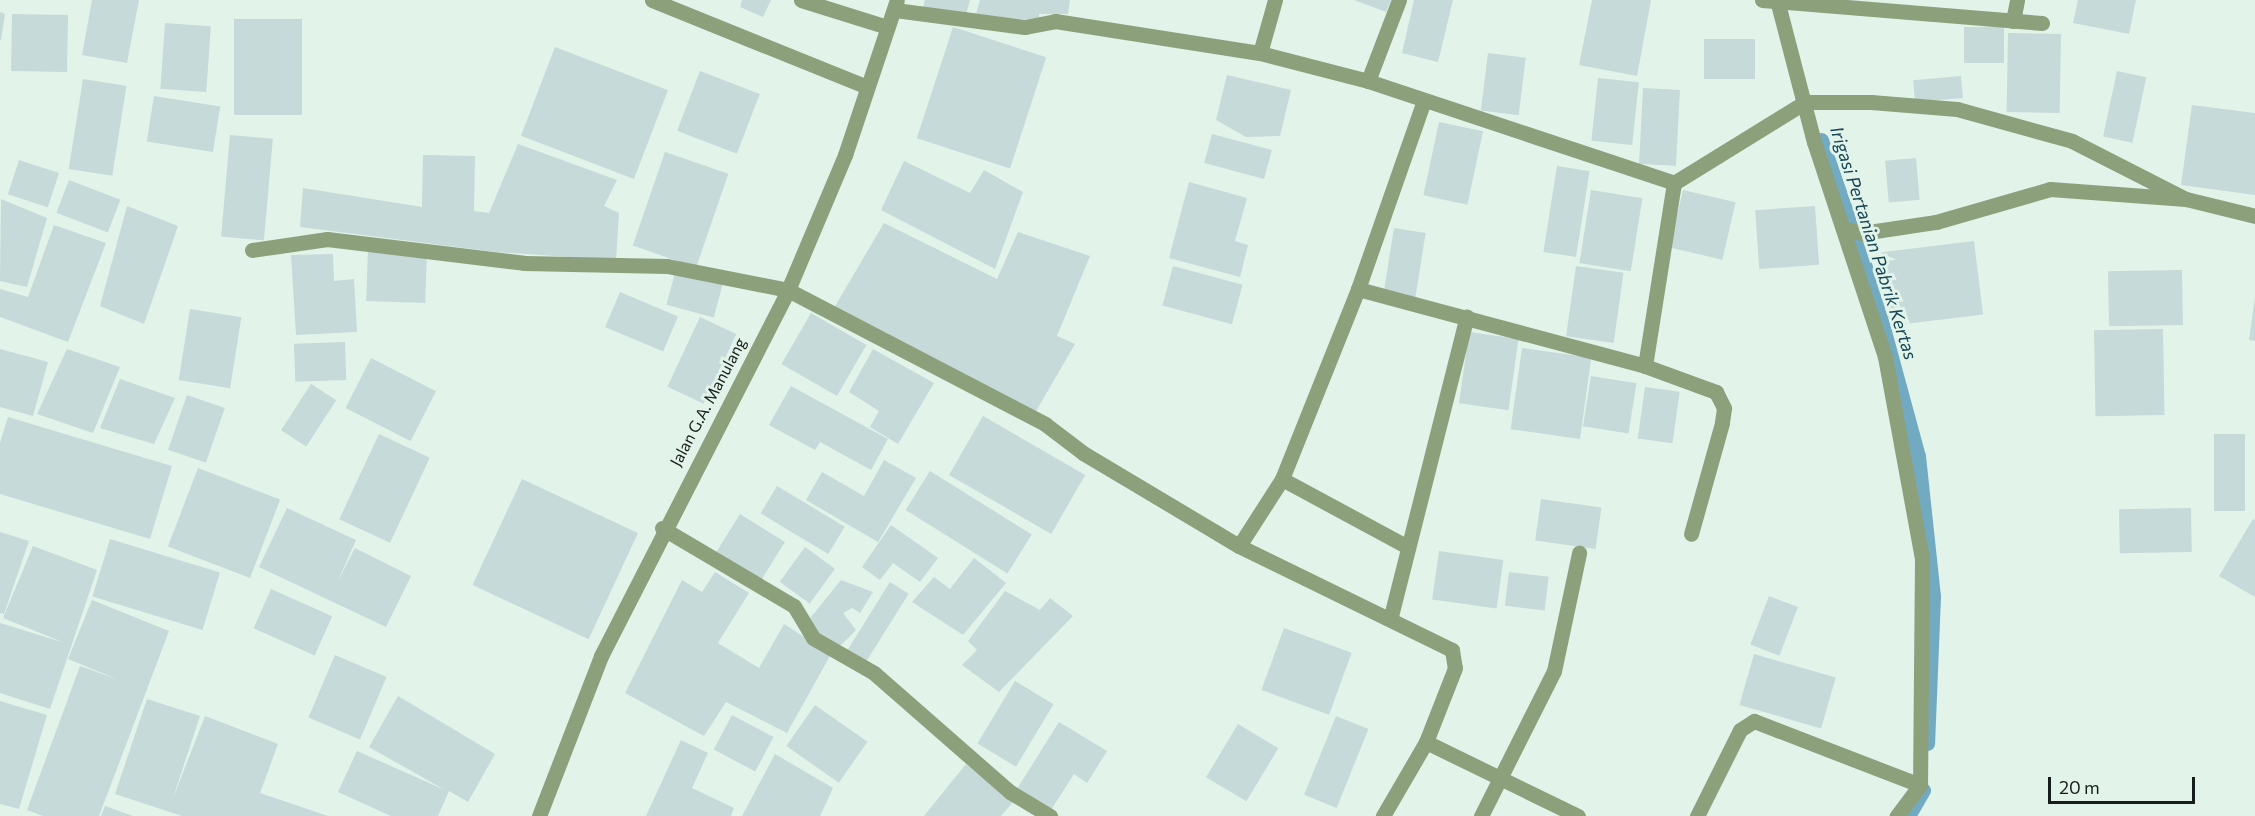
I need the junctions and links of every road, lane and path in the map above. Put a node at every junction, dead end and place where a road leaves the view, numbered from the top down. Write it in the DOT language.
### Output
graph roads {
  1 [pos="652,0"];
  2 [pos="801,0"];
  3 [pos="1275,0"];
  4 [pos="1399,0"];
  5 [pos="1762,0"];
  6 [pos="2018,0"];
  7 [pos="1797,1"];
  8 [pos="1778,2"];
  9 [pos="896,5"];
  10 [pos="2013,21"];
  11 [pos="2042,23"];
  12 [pos="887,27"];
  13 [pos="1260,53"];
  14 [pos="1368,81"];
  15 [pos="865,86"];
  16 [pos="1805,102"];
  17 [pos="1423,103"];
  18 [pos="1674,183"];
  19 [pos="2186,199"];
  20 [pos="2255,216"];
  21 [pos="1852,231"];
  22 [pos="252,250"];
  23 [pos="1358,289"];
  24 [pos="788,290"];
  25 [pos="1467,316"];
  26 [pos="1645,366"];
  27 [pos="1282,479"];
  28 [pos="662,528"];
  29 [pos="1691,534"];
  30 [pos="1239,546"];
  31 [pos="1408,548"];
  32 [pos="1579,553"];
  33 [pos="1391,616"];
  34 [pos="1426,742"];
  35 [pos="1502,783"];
  36 [pos="1920,785"];
  37 [pos="539,816"];
  38 [pos="1050,816"];
  39 [pos="1383,816"];
  40 [pos="1481,816"];
  41 [pos="1578,816"];
  42 [pos="1697,816"];
  43 [pos="1897,816"];
  1 -- 15 [label="street"];
  2 -- 12 [label="street"];
  3 -- 13 [label="street"];
  4 -- 14 [label="street"];
  5 -- 8 [label="street"];
  6 -- 10 [label="street"];
  7 -- 8 [label="street"];
  7 -- 10 [label="street"];
  8 -- 16 [label="street"];
  9 -- 12 [label="street, Jalan G.A. Manulang"];
  9 -- 13 [label="street"];
  10 -- 11 [label="street"];
  12 -- 15 [label="street, Jalan G.A. Manulang"];
  13 -- 14 [label="street"];
  14 -- 17 [label="street"];
  15 -- 24 [label="street, Jalan G.A. Manulang"];
  16 -- 18 [label="street"];
  16 -- 19 [label="street"];
  16 -- 21 [label="street"];
  17 -- 18 [label="street"];
  17 -- 23 [label="street"];
  18 -- 26 [label="street"];
  19 -- 20 [label="street"];
  19 -- 21 [label="street"];
  21 -- 36 [label="street"];
  22 -- 24 [label="street"];
  23 -- 25 [label="street"];
  23 -- 27 [label="street"];
  24 -- 28 [label="street, Jalan G.A. Manulang"];
  24 -- 30 [label="street"];
  25 -- 26 [label="street"];
  25 -- 31 [label="street"];
  26 -- 29 [label="street"];
  27 -- 30 [label="street"];
  27 -- 31 [label="street"];
  28 -- 37 [label="street, Jalan G.A. Manulang"];
  28 -- 38 [label="street"];
  30 -- 33 [label="street"];
  31 -- 33 [label="street"];
  32 -- 35 [label="street"];
  33 -- 34 [label="street"];
  34 -- 35 [label="street"];
  34 -- 39 [label="street"];
  35 -- 40 [label="street"];
  35 -- 41 [label="street"];
  36 -- 42 [label="street"];
  36 -- 43 [label="street"];
}
